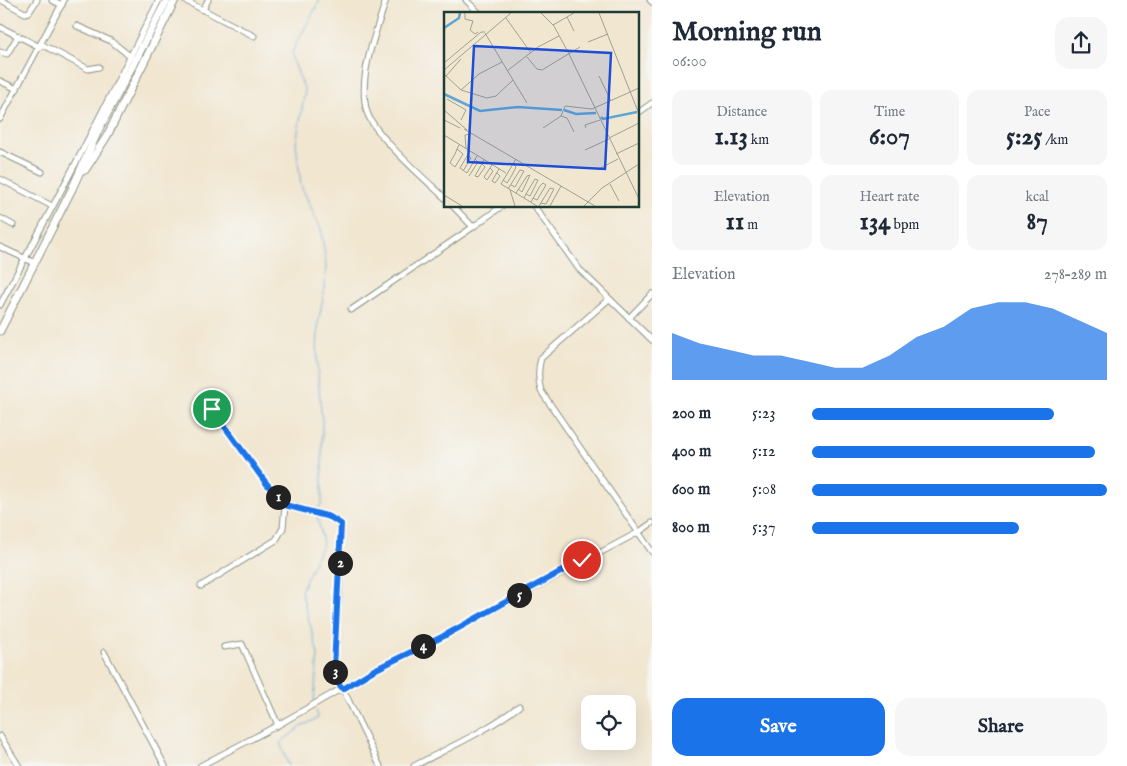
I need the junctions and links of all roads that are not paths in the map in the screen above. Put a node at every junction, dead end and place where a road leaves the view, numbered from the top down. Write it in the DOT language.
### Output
graph roads {
  1 [pos="1,0"];
  2 [pos="37,0"];
  3 [pos="52,0"];
  4 [pos="159,0"];
  5 [pos="167,0"];
  6 [pos="175,0"];
  7 [pos="184,0"];
  8 [pos="208,0"];
  9 [pos="386,0"];
  10 [pos="466,0"];
  11 [pos="63,2"];
  12 [pos="203,10"];
  13 [pos="478,12"];
  14 [pos="77,26"];
  15 [pos="0,27"];
  16 [pos="18,36"];
  17 [pos="254,36"];
  18 [pos="41,46"];
  19 [pos="0,52"];
  20 [pos="131,57"];
  21 [pos="100,67"];
  22 [pos="0,81"];
  23 [pos="18,89"];
  24 [pos="652,103"];
  25 [pos="640,112"];
  26 [pos="0,119"];
  27 [pos="0,152"];
  28 [pos="42,172"];
  29 [pos="0,179"];
  30 [pos="72,189"];
  31 [pos="444,197"];
  32 [pos="52,206"];
  33 [pos="455,208"];
  34 [pos="499,208"];
  35 [pos="535,208"];
  36 [pos="0,218"];
  37 [pos="13,225"];
  38 [pos="472,227"];
  39 [pos="2,248"];
  40 [pos="0,255"];
  41 [pos="24,258"];
  42 [pos="35,263"];
  43 [pos="652,294"];
  44 [pos="609,299"];
  45 [pos="0,305"];
  46 [pos="352,310"];
  47 [pos="630,318"];
  48 [pos="0,331"];
  49 [pos="652,340"];
  50 [pos="212,409"];
  51 [pos="285,505"];
  52 [pos="652,523"];
  53 [pos="639,532"];
  54 [pos="652,552"];
  55 [pos="201,586"];
  56 [pos="224,647"];
  57 [pos="104,652"];
  58 [pos="343,689"];
  59 [pos="519,706"];
  60 [pos="278,725"];
  61 [pos="0,736"];
  62 [pos="19,766"];
  63 [pos="165,766"];
  64 [pos="200,766"];
  65 [pos="380,766"];
  66 [pos="414,766"];
  1 -- 2 [label="street"];
  3 -- 11 [label="street"];
  4 -- 20 [label="street"];
  5 -- 30 [label="main road"];
  6 -- 30 [label="main road"];
  7 -- 12 [label="street"];
  8 -- 12 [label="street"];
  9 -- 31 [label="street"];
  10 -- 13 [label="street"];
  11 -- 18 [label="street"];
  12 -- 17 [label="street"];
  14 -- 20 [label="street"];
  15 -- 16 [label="street"];
  16 -- 18 [label="street"];
  16 -- 19 [label="street"];
  18 -- 21 [label="street"];
  18 -- 23 [label="street"];
  20 -- 32 [label="street"];
  22 -- 23 [label="street"];
  23 -- 26 [label="street"];
  24 -- 25 [label="street"];
  27 -- 28 [label="street"];
  29 -- 32 [label="street"];
  30 -- 42 [label="main road"];
  32 -- 41 [label="street"];
  33 -- 38 [label="street"];
  34 -- 38 [label="street"];
  35 -- 44 [label="street"];
  36 -- 37 [label="street"];
  38 -- 46 [label="street"];
  39 -- 40 [label="street"];
  39 -- 41 [label="street"];
  41 -- 42 [label="street"];
  41 -- 45 [label="street"];
  42 -- 48 [label="main road"];
  43 -- 47 [label="street"];
  44 -- 47 [label="street"];
  44 -- 53 [label="street"];
  47 -- 49 [label="street"];
  50 -- 51 [label="street"];
  51 -- 55 [label="street"];
  51 -- 58 [label="street"];
  52 -- 53 [label="street"];
  53 -- 54 [label="street"];
  53 -- 58 [label="street"];
  56 -- 60 [label="street"];
  57 -- 63 [label="street"];
  58 -- 60 [label="street"];
  58 -- 65 [label="street"];
  59 -- 66 [label="street"];
  60 -- 64 [label="street"];
  61 -- 62 [label="street"];
}
